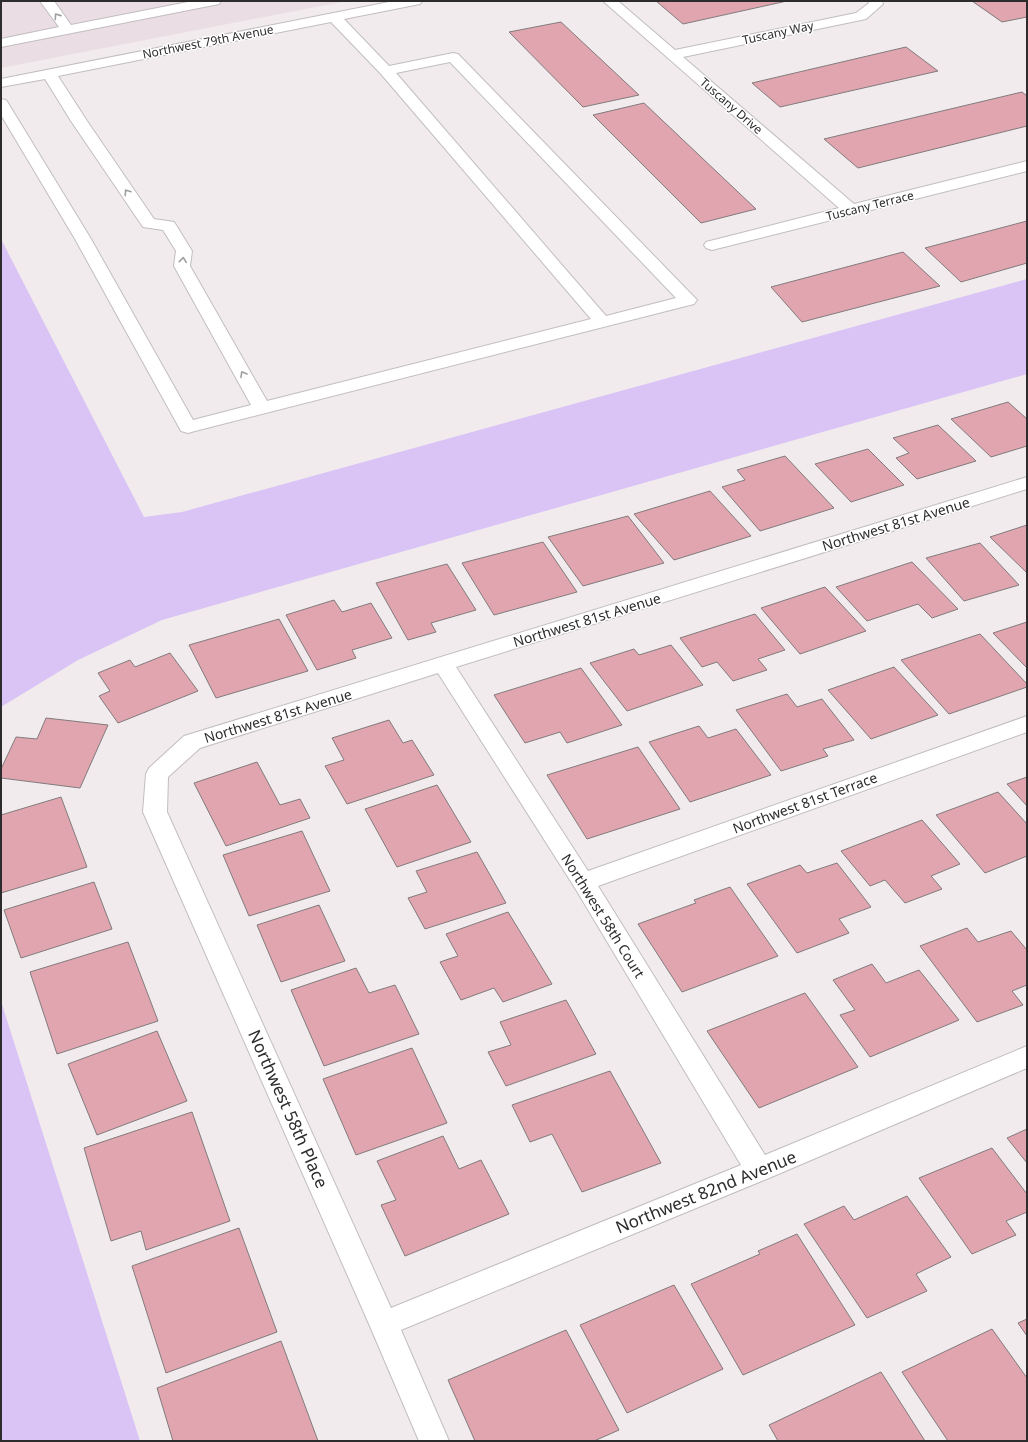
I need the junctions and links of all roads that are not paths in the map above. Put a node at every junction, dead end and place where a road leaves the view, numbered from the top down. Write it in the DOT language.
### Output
graph roads {
  1 [pos="47,1"];
  2 [pos="214,1"];
  3 [pos="415,1"];
  4 [pos="610,1"];
  5 [pos="875,1"];
  6 [pos="334,17"];
  7 [pos="68,30"];
  8 [pos="1,43"];
  9 [pos="673,55"];
  10 [pos="386,71"];
  11 [pos="49,73"];
  12 [pos="2,80"];
  13 [pos="1,103"];
  14 [pos="1027,166"];
  15 [pos="851,210"];
  16 [pos="712,245"];
  17 [pos="602,322"];
  18 [pos="262,408"];
  19 [pos="1027,483"];
  20 [pos="444,665"];
  21 [pos="1027,724"];
  22 [pos="157,774"];
  23 [pos="583,882"];
  24 [pos="1027,1057"];
  25 [pos="759,1170"];
  26 [pos="384,1324"];
  27 [pos="434,1441"];
  7 -- 1 [label="street, one-way"];
  2 -- 7 [label="street"];
  3 -- 6 [label="street, Northwest 79th Avenue"];
  4 -- 9 [label="street, Tuscany Drive"];
  5 -- 9 [label="street, Tuscany Way"];
  6 -- 10 [label="street"];
  6 -- 11 [label="street, Northwest 79th Avenue"];
  7 -- 8 [label="street"];
  9 -- 15 [label="street, Tuscany Drive"];
  10 -- 17 [label="street"];
  10 -- 17 [label="street"];
  11 -- 12 [label="street, Northwest 79th Avenue"];
  18 -- 11 [label="street, one-way"];
  13 -- 18 [label="street"];
  14 -- 15 [label="street, Tuscany Terrace"];
  15 -- 16 [label="street, Tuscany Terrace"];
  17 -- 18 [label="street"];
  19 -- 20 [label="street, Northwest 81st Avenue"];
  20 -- 22 [label="street, Northwest 81st Avenue"];
  20 -- 23 [label="street, Northwest 58th Court"];
  21 -- 23 [label="street, Northwest 81st Terrace"];
  22 -- 26 [label="street, Northwest 58th Place"];
  23 -- 25 [label="street, Northwest 58th Court"];
  24 -- 25 [label="street, Northwest 82nd Avenue"];
  25 -- 26 [label="street, Northwest 82nd Avenue"];
  26 -- 27 [label="street, Northwest 58th Place"];
}
